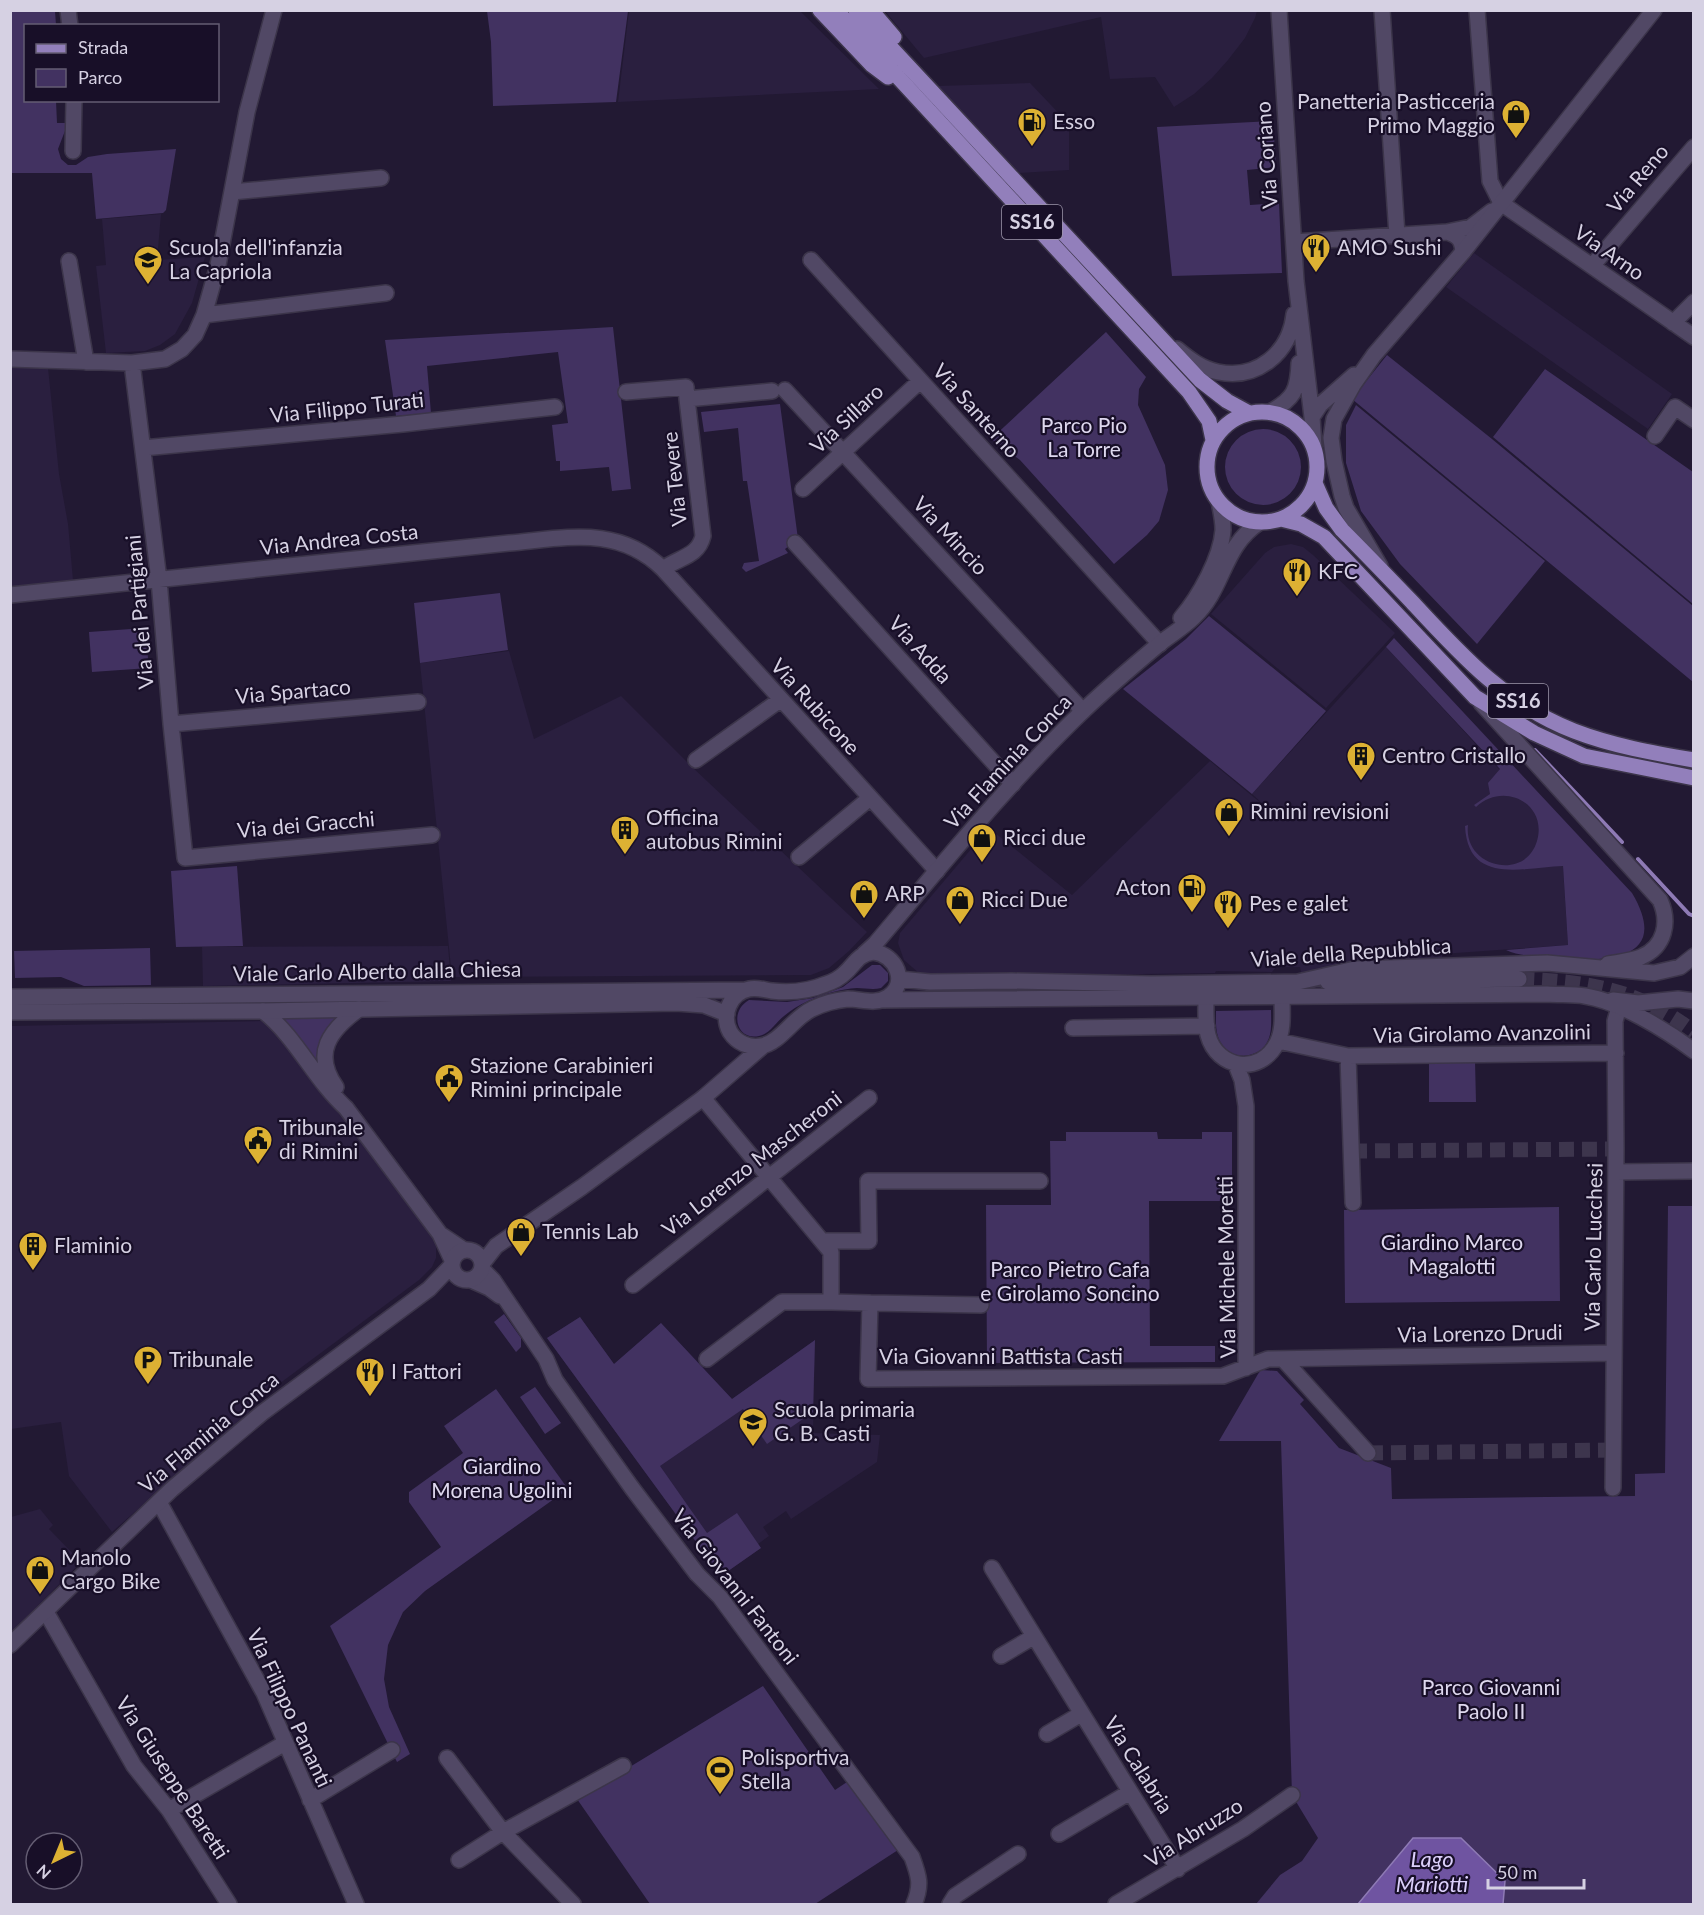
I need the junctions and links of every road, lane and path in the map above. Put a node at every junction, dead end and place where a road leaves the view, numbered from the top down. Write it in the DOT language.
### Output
graph roads {
  1 [pos="274,10"];
  2 [pos="820,10"];
  3 [pos="836,10"];
  4 [pos="856,10"];
  5 [pos="871,10"];
  6 [pos="1279,10"];
  7 [pos="1382,10"];
  8 [pos="1477,10"];
  9 [pos="1654,10"];
  10 [pos="911,69"];
  11 [pos="911,91"];
  12 [pos="75,102"];
  13 [pos="1694,147"];
  14 [pos="73,151"];
  15 [pos="381,178"];
  16 [pos="232,192"];
  17 [pos="1501,203"];
  18 [pos="1447,232"];
  19 [pos="1397,235"];
  20 [pos="1294,242"];
  21 [pos="1462,252"];
  22 [pos="811,260"];
  23 [pos="69,261"];
  24 [pos="1592,266"];
  25 [pos="386,293"];
  26 [pos="1297,297"];
  27 [pos="1694,302"];
  28 [pos="204,315"];
  29 [pos="1299,321"];
  30 [pos="1144,322"];
  31 [pos="1673,322"];
  32 [pos="1694,337"];
  33 [pos="1374,356"];
  34 [pos="10,359"];
  35 [pos="86,362"];
  36 [pos="132,363"];
  37 [pos="920,381"];
  38 [pos="626,392"];
  39 [pos="687,399"];
  40 [pos="555,407"];
  41 [pos="1270,412"];
  42 [pos="1250,413"];
  43 [pos="1312,417"];
  44 [pos="1694,420"];
  45 [pos="1655,436"];
  46 [pos="1213,440"];
  47 [pos="1314,447"];
  48 [pos="143,448"];
  49 [pos="843,452"];
  50 [pos="1315,483"];
  51 [pos="802,489"];
  52 [pos="1219,502"];
  53 [pos="1281,519"];
  54 [pos="1260,522"];
  55 [pos="795,543"];
  56 [pos="663,570"];
  57 [pos="1383,572"];
  58 [pos="159,580"];
  59 [pos="10,595"];
  60 [pos="1160,644"];
  61 [pos="1474,697"];
  62 [pos="780,700"];
  63 [pos="418,702"];
  64 [pos="1083,711"];
  65 [pos="171,724"];
  66 [pos="696,760"];
  67 [pos="1694,760"];
  68 [pos="1694,778"];
  69 [pos="1013,784"];
  70 [pos="870,798"];
  71 [pos="432,835"];
  72 [pos="799,857"];
  73 [pos="185,858"];
  74 [pos="937,871"];
  75 [pos="896,919"];
  76 [pos="864,954"];
  77 [pos="1694,956"];
  78 [pos="891,959"];
  79 [pos="1592,967"];
  80 [pos="898,979"];
  81 [pos="1519,979"];
  82 [pos="1298,982"];
  83 [pos="745,990"];
  84 [pos="1586,996"];
  85 [pos="10,997"];
  86 [pos="616,997"];
  87 [pos="1206,998"];
  88 [pos="1282,998"];
  89 [pos="882,1000"];
  90 [pos="1694,1000"];
  91 [pos="1619,1007"];
  92 [pos="359,1009"];
  93 [pos="263,1011"];
  94 [pos="10,1012"];
  95 [pos="727,1014"];
  96 [pos="1207,1026"];
  97 [pos="1073,1028"];
  98 [pos="737,1040"];
  99 [pos="1278,1041"];
  100 [pos="763,1046"];
  101 [pos="1694,1051"];
  102 [pos="1616,1053"];
  103 [pos="1348,1056"];
  104 [pos="1254,1064"];
  105 [pos="1236,1065"];
  106 [pos="726,1077"];
  107 [pos="703,1098"];
  108 [pos="869,1098"];
  109 [pos="1246,1106"];
  110 [pos="346,1108"];
  111 [pos="1694,1171"];
  112 [pos="1616,1172"];
  113 [pos="768,1177"];
  114 [pos="1040,1181"];
  115 [pos="1353,1203"];
  116 [pos="823,1241"];
  117 [pos="467,1265"];
  118 [pos="633,1285"];
  119 [pos="831,1302"];
  120 [pos="870,1303"];
  121 [pos="981,1305"];
  122 [pos="1614,1353"];
  123 [pos="1382,1357"];
  124 [pos="707,1359"];
  125 [pos="1283,1359"];
  126 [pos="1246,1368"];
  127 [pos="1368,1453"];
  128 [pos="1613,1488"];
  129 [pos="159,1502"];
  130 [pos="992,1568"];
  131 [pos="46,1612"];
  132 [pos="31,1627"];
  133 [pos="1033,1637"];
  134 [pos="10,1644"];
  135 [pos="10,1656"];
  136 [pos="1000,1656"];
  137 [pos="1081,1714"];
  138 [pos="1047,1734"];
  139 [pos="285,1743"];
  140 [pos="392,1750"];
  141 [pos="447,1758"];
  142 [pos="623,1766"];
  143 [pos="1130,1792"];
  144 [pos="1292,1795"];
  145 [pos="310,1800"];
  146 [pos="169,1810"];
  147 [pos="503,1832"];
  148 [pos="1059,1834"];
  149 [pos="1018,1854"];
  150 [pos="459,1860"];
  151 [pos="1178,1869"];
  152 [pos="229,1905"];
  153 [pos="356,1905"];
  154 [pos="573,1905"];
  155 [pos="914,1905"];
  156 [pos="950,1905"];
  157 [pos="1116,1905"];
  1 -- 16 [label="street"];
  2 -- 11 [label="main road"];
  3 -- 11 [label="main road, SS16"];
  4 -- 10 [label="main road, SS16"];
  5 -- 10 [label="main road"];
  6 -- 20 [label="street, Via Coriano"];
  7 -- 19 [label="street"];
  8 -- 17 [label="street"];
  9 -- 17 [label="street"];
  10 -- 30 [label="main road, SS16"];
  11 -- 46 [label="main road, SS16"];
  12 -- 14 [label="street"];
  13 -- 24 [label="street, Via Reno"];
  15 -- 16 [label="street"];
  16 -- 28 [label="street"];
  17 -- 18 [label="street"];
  17 -- 21 [label="street"];
  17 -- 24 [label="street, Via Arno"];
  18 -- 19 [label="street"];
  18 -- 21 [label="street"];
  19 -- 20 [label="street"];
  20 -- 26 [label="street, Via Coriano"];
  21 -- 33 [label="street"];
  22 -- 37 [label="street, Via Santerno"];
  23 -- 35 [label="street"];
  24 -- 31 [label="street, Via Arno"];
  25 -- 28 [label="street"];
  26 -- 29 [label="street, Via Coriano"];
  26 -- 30 [label="street, Via Coriano"];
  27 -- 31 [label="street"];
  28 -- 36 [label="street"];
  29 -- 41 [label="street, Via Coriano"];
  29 -- 43 [label="street, Via Coriano"];
  30 -- 42 [label="main road, SS16"];
  31 -- 32 [label="street, Via Arno"];
  33 -- 43 [label="street"];
  33 -- 57 [label="street"];
  34 -- 35 [label="street"];
  35 -- 36 [label="street"];
  36 -- 48 [label="street, Via dei Partigiani"];
  37 -- 49 [label="street, Via Sillaro"];
  37 -- 60 [label="street, Via Santerno"];
  38 -- 39 [label="street"];
  39 -- 49 [label="street, Via Mincio"];
  39 -- 56 [label="street, Via Tevere"];
  40 -- 48 [label="street, Via Filippo Turati"];
  41 -- 42 [label="main road"];
  41 -- 47 [label="main road"];
  42 -- 46 [label="main road"];
  43 -- 47 [label="street, Via Coriano"];
  44 -- 45 [label="street"];
  46 -- 52 [label="main road"];
  47 -- 50 [label="main road, SS16"];
  48 -- 58 [label="street, Via dei Partigiani"];
  49 -- 51 [label="street, Via Sillaro"];
  49 -- 64 [label="street, Via Mincio"];
  50 -- 53 [label="main road, SS16"];
  50 -- 57 [label="main road, SS16"];
  52 -- 54 [label="main road, SS16"];
  52 -- 60 [label="street, Via Flaminia Conca"];
  53 -- 54 [label="main road, SS16"];
  53 -- 61 [label="main road, SS16"];
  54 -- 60 [label="street, Via Flaminia Conca"];
  55 -- 69 [label="street, Via Adda"];
  56 -- 58 [label="street, Via Andrea Costa"];
  56 -- 62 [label="street, Via Rubicone"];
  57 -- 67 [label="main road, SS16"];
  58 -- 59 [label="street, Via Andrea Costa"];
  58 -- 65 [label="street, Via dei Partigiani"];
  60 -- 64 [label="street, Via Flaminia Conca"];
  61 -- 68 [label="main road, SS16"];
  61 -- 79 [label="street"];
  62 -- 66 [label="street"];
  62 -- 70 [label="street, Via Rubicone"];
  63 -- 65 [label="street, Via Spartaco"];
  64 -- 69 [label="street, Via Flaminia Conca"];
  65 -- 73 [label="street, Via dei Partigiani"];
  69 -- 74 [label="street, Via Flaminia Conca"];
  70 -- 72 [label="street"];
  70 -- 74 [label="street, Via Rubicone"];
  71 -- 73 [label="street, Via dei Gracchi"];
  74 -- 75 [label="street, Via Flaminia Conca"];
  75 -- 76 [label="street, Via Flaminia Conca"];
  75 -- 78 [label="street"];
  76 -- 78 [label="street"];
  76 -- 83 [label="street, Via Flaminia Conca"];
  77 -- 79 [label="street, Viale della Repubblica"];
  78 -- 80 [label="street"];
  79 -- 82 [label="street, Viale della Repubblica"];
  80 -- 82 [label="street, Viale della Repubblica"];
  80 -- 89 [label="street"];
  81 -- 82 [label="street"];
  83 -- 86 [label="street, Viale Carlo Alberto dalla Chiesa"];
  83 -- 95 [label="street"];
  84 -- 88 [label="street, Viale della Repubblica"];
  84 -- 90 [label="street"];
  84 -- 91 [label="street"];
  85 -- 86 [label="street, Viale Carlo Alberto dalla Chiesa"];
  86 -- 92 [label="street, Viale Carlo Alberto dalla Chiesa"];
  86 -- 95 [label="street, Viale Carlo Alberto dalla Chiesa"];
  87 -- 88 [label="street, Viale della Repubblica"];
  87 -- 89 [label="street, Viale della Repubblica"];
  87 -- 96 [label="street"];
  88 -- 99 [label="street"];
  89 -- 100 [label="street, Viale della Repubblica"];
  91 -- 101 [label="street"];
  91 -- 102 [label="street, Via Carlo Lucchesi"];
  92 -- 93 [label="street, Viale Carlo Alberto dalla Chiesa"];
  92 -- 110 [label="street"];
  93 -- 94 [label="street, Viale Carlo Alberto dalla Chiesa"];
  93 -- 110 [label="street"];
  95 -- 98 [label="street"];
  96 -- 97 [label="street"];
  96 -- 105 [label="street"];
  98 -- 100 [label="street"];
  98 -- 106 [label="street"];
  99 -- 103 [label="street"];
  99 -- 104 [label="street"];
  100 -- 106 [label="street"];
  102 -- 103 [label="street, Via Girolamo Avanzolini"];
  102 -- 112 [label="street, Via Carlo Lucchesi"];
  103 -- 115 [label="street"];
  104 -- 105 [label="street"];
  104 -- 109 [label="street, Via Michele Moretti"];
  105 -- 109 [label="street, Via Michele Moretti"];
  106 -- 107 [label="street"];
  107 -- 113 [label="street"];
  107 -- 117 [label="street"];
  108 -- 113 [label="street, Via Lorenzo Mascheroni"];
  109 -- 126 [label="street, Via Michele Moretti"];
  110 -- 117 [label="street, Via Giovanni Fantoni"];
  111 -- 112 [label="street"];
  112 -- 122 [label="street, Via Carlo Lucchesi"];
  113 -- 116 [label="street"];
  113 -- 118 [label="street, Via Lorenzo Mascheroni"];
  114 -- 116 [label="street"];
  116 -- 119 [label="street"];
  117 -- 129 [label="street, Via Flaminia Conca"];
  117 -- 155 [label="street, Via Giovanni Fantoni"];
  119 -- 120 [label="street"];
  119 -- 124 [label="street"];
  120 -- 121 [label="street"];
  120 -- 126 [label="street, Via Giovanni Battista Casti"];
  122 -- 123 [label="street, Via Lorenzo Drudi"];
  122 -- 128 [label="street, Via Carlo Lucchesi"];
  123 -- 125 [label="street, Via Michele Moretti"];
  125 -- 126 [label="street, Via Michele Moretti"];
  125 -- 127 [label="street"];
  129 -- 131 [label="street, Via Flaminia Conca"];
  129 -- 139 [label="street, Via Filippo Pananti"];
  130 -- 133 [label="street, Via Calabria"];
  131 -- 132 [label="street, Via Flaminia Conca"];
  131 -- 146 [label="street, Via Giuseppe Baretti"];
  132 -- 134 [label="street, Via Flaminia Conca"];
  132 -- 135 [label="street, Via Flaminia Conca"];
  133 -- 136 [label="street"];
  133 -- 137 [label="street, Via Calabria"];
  137 -- 138 [label="street, Via Calabria"];
  137 -- 143 [label="street, Via Calabria"];
  139 -- 145 [label="street, Via Filippo Pananti"];
  139 -- 146 [label="street"];
  140 -- 145 [label="street"];
  141 -- 147 [label="street"];
  142 -- 147 [label="street"];
  143 -- 148 [label="street"];
  143 -- 151 [label="street, Via Calabria"];
  144 -- 151 [label="street, Via Abruzzo"];
  145 -- 153 [label="street, Via Filippo Pananti"];
  146 -- 152 [label="street, Via Giuseppe Baretti"];
  147 -- 150 [label="street"];
  147 -- 154 [label="street"];
  149 -- 156 [label="street"];
  151 -- 157 [label="street, Via Abruzzo"];
}
